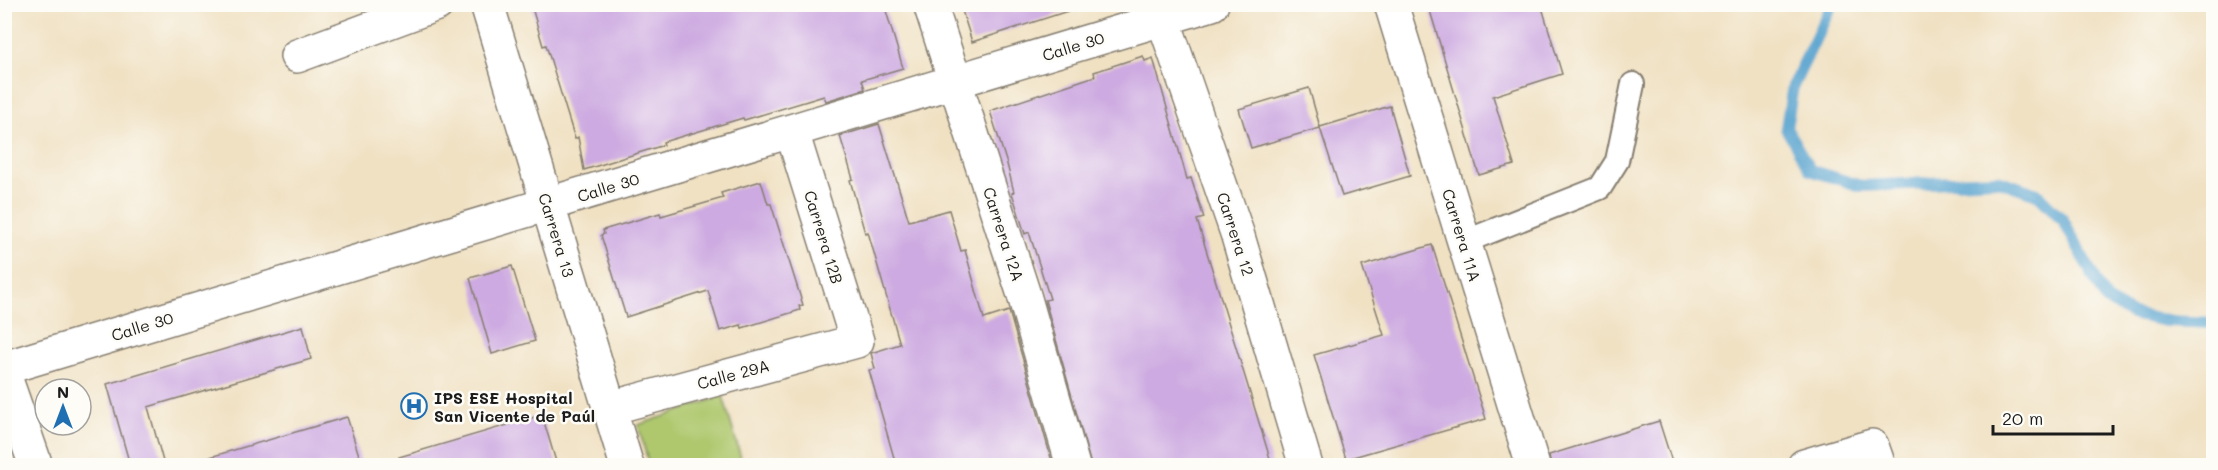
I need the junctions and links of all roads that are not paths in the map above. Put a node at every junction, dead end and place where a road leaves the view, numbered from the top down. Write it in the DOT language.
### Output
graph roads {
  1 [pos="437,4"];
  2 [pos="487,4"];
  3 [pos="930,4"];
  4 [pos="1212,4"];
  5 [pos="1391,4"];
  6 [pos="1160,11"];
  7 [pos="297,56"];
  8 [pos="956,83"];
  9 [pos="1633,84"];
  10 [pos="792,132"];
  11 [pos="548,205"];
  12 [pos="1464,242"];
  13 [pos="857,341"];
  14 [pos="4,368"];
  15 [pos="4,374"];
  16 [pos="610,408"];
  17 [pos="1876,456"];
  18 [pos="36,465"];
  19 [pos="627,465"];
  20 [pos="1073,465"];
  21 [pos="1306,465"];
  22 [pos="1533,465"];
  23 [pos="1804,465"];
  1 -- 7 [label="street"];
  2 -- 11 [label="street, Carrera 13"];
  3 -- 8 [label="street, Carrera 12A"];
  4 -- 6 [label="street, Calle 30"];
  5 -- 12 [label="street, Carrera 11A"];
  6 -- 8 [label="street, Calle 30"];
  6 -- 21 [label="street, Carrera 12"];
  8 -- 10 [label="street, Calle 30"];
  8 -- 20 [label="street, Carrera 12A"];
  9 -- 12 [label="lane"];
  10 -- 11 [label="street, Calle 30"];
  10 -- 13 [label="street, Carrera 12B"];
  11 -- 14 [label="street, Calle 30"];
  11 -- 16 [label="street, Carrera 13"];
  12 -- 22 [label="street, Carrera 11A"];
  13 -- 16 [label="street, Calle 29A"];
  15 -- 18 [label="street"];
  16 -- 19 [label="street, Carrera 13"];
  17 -- 23 [label="street"];
}
